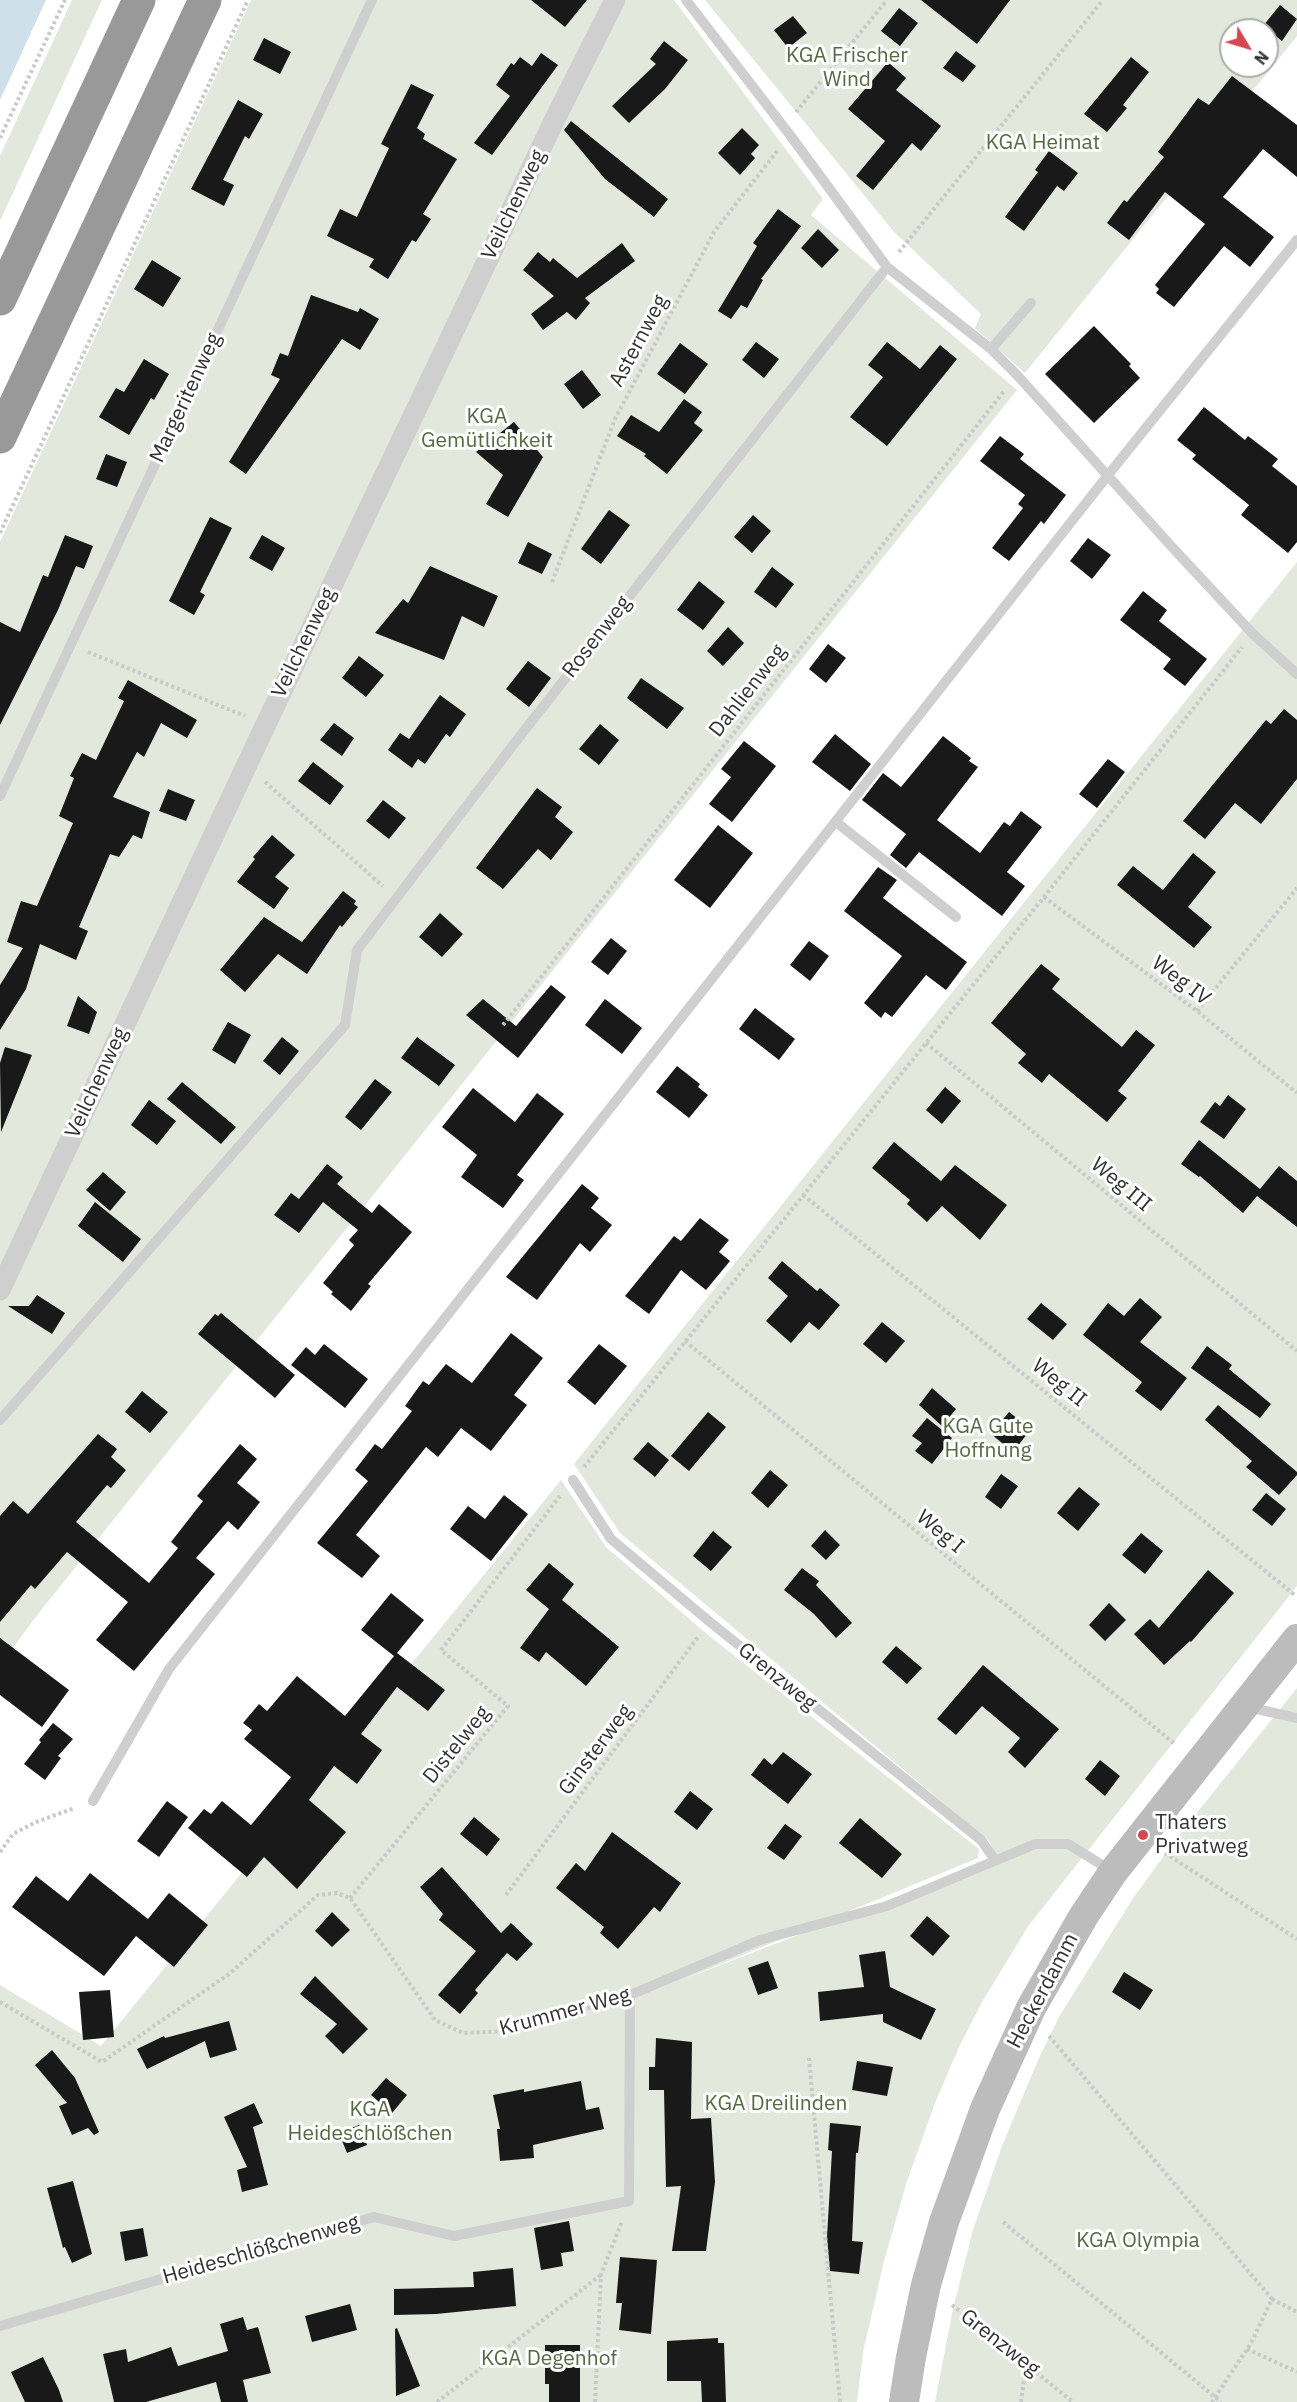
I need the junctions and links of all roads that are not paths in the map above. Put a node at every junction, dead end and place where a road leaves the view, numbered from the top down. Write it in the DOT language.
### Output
graph roads {
  1 [pos="139,0"];
  2 [pos="205,0"];
  3 [pos="372,0"];
  4 [pos="615,0"];
  5 [pos="686,0"];
  6 [pos="1297,240"];
  7 [pos="887,267"];
  8 [pos="0,300"];
  9 [pos="1031,303"];
  10 [pos="991,350"];
  11 [pos="0,437"];
  12 [pos="1108,475"];
  13 [pos="1297,674"];
  14 [pos="0,796"];
  15 [pos="836,822"];
  16 [pos="956,917"];
  17 [pos="0,1290"];
  18 [pos="0,1420"];
  19 [pos="573,1480"];
  20 [pos="1297,1638"];
  21 [pos="1245,1706"];
  22 [pos="1297,1718"];
  23 [pos="93,1801"];
  24 [pos="995,1860"];
  25 [pos="1113,1872"];
  26 [pos="629,2200"];
  27 [pos="0,2326"];
  28 [pos="904,2402"];
  1 -- 8 [label="highway"];
  2 -- 11 [label="highway"];
  3 -- 14 [label="lane, Margeritenweg"];
  4 -- 17 [label="street, Veilchenweg"];
  5 -- 7 [label="lane"];
  6 -- 12 [label="lane"];
  7 -- 10 [label="lane"];
  7 -- 18 [label="lane, Rosenweg"];
  9 -- 10 [label="lane"];
  10 -- 12 [label="lane"];
  12 -- 13 [label="lane"];
  12 -- 15 [label="lane"];
  15 -- 16 [label="lane"];
  15 -- 23 [label="lane"];
  19 -- 24 [label="lane, Grenzweg"];
  20 -- 21 [label="street, Heckerdamm"];
  21 -- 22 [label="lane"];
  21 -- 25 [label="street, Heckerdamm"];
  24 -- 25 [label="lane, Krummer Weg"];
  24 -- 26 [label="lane, Krummer Weg"];
  25 -- 28 [label="street, Heckerdamm"];
  26 -- 27 [label="lane, Heideschlößchenweg"];
}
